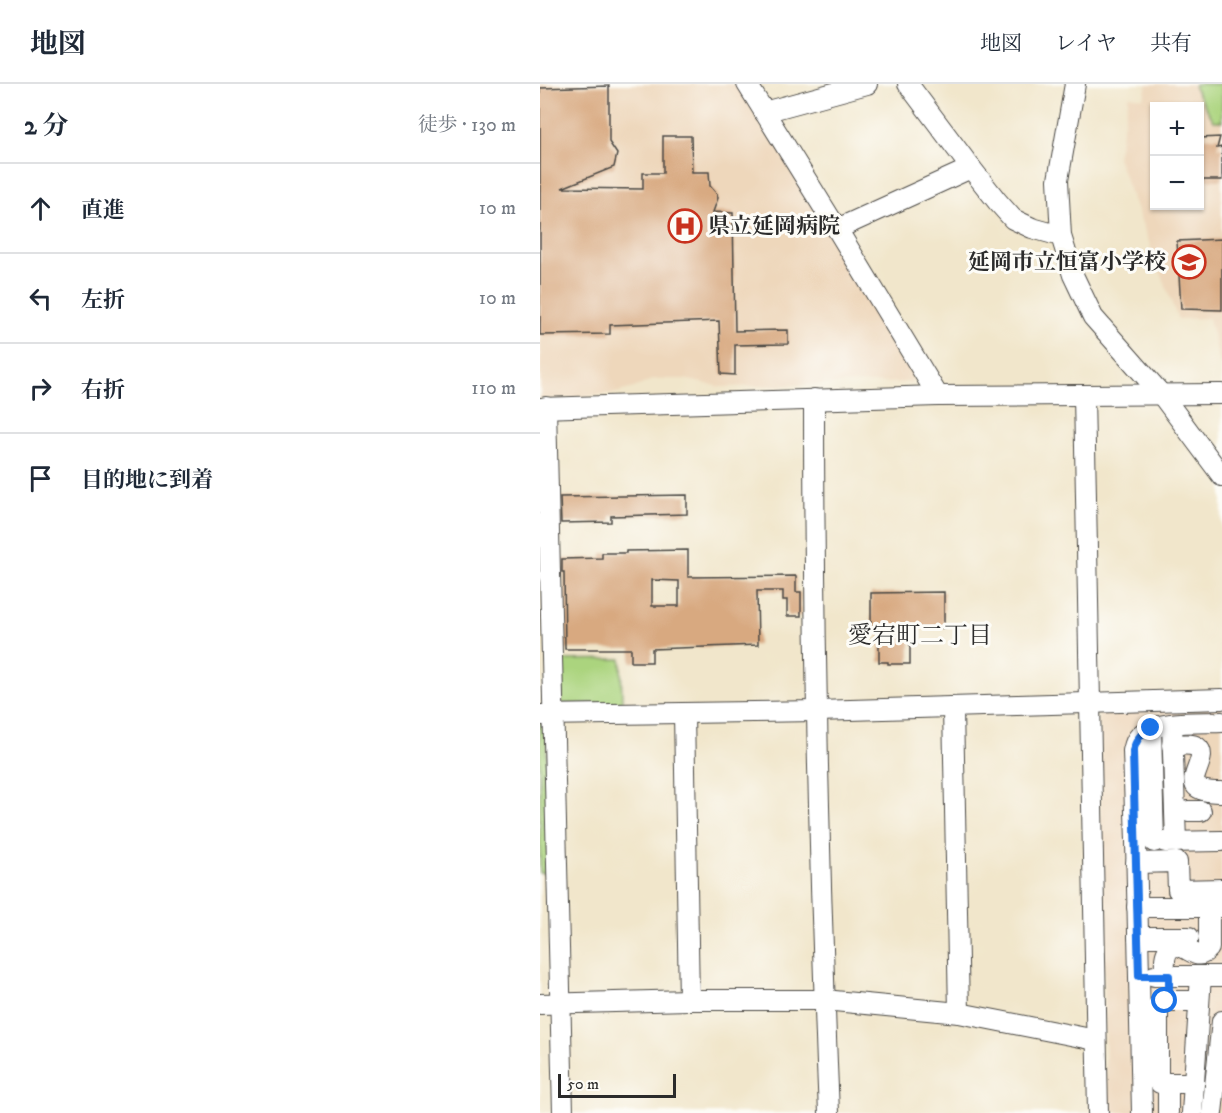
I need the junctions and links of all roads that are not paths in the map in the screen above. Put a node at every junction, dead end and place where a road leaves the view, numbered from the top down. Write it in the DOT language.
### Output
graph roads {
  1 [pos="747,84"];
  2 [pos="867,84"];
  3 [pos="1075,84"];
  4 [pos="916,87"];
  5 [pos="764,112"];
  6 [pos="971,168"];
  7 [pos="837,229"];
  8 [pos="1061,236"];
  9 [pos="1161,394"];
  10 [pos="1222,394"];
  11 [pos="1084,395"];
  12 [pos="938,396"];
  13 [pos="814,399"];
  14 [pos="543,408"];
  15 [pos="1222,476"];
  16 [pos="545,615"];
  17 [pos="1222,699"];
  18 [pos="1090,704"];
  19 [pos="953,708"];
  20 [pos="817,711"];
  21 [pos="684,713"];
  22 [pos="547,715"];
  23 [pos="1222,722"];
  24 [pos="1172,724"];
  25 [pos="1222,738"];
  26 [pos="1173,745"];
  27 [pos="1187,788"];
  28 [pos="1222,792"];
  29 [pos="1222,841"];
  30 [pos="1145,842"];
  31 [pos="1182,842"];
  32 [pos="1136,863"];
  33 [pos="1222,889"];
  34 [pos="1137,907"];
  35 [pos="1216,907"];
  36 [pos="1138,937"];
  37 [pos="1190,937"];
  38 [pos="1139,976"];
  39 [pos="1167,976"];
  40 [pos="1201,976"];
  41 [pos="1222,976"];
  42 [pos="689,1000"];
  43 [pos="824,1000"];
  44 [pos="1169,1001"];
  45 [pos="1199,1001"];
  46 [pos="540,1004"];
  47 [pos="560,1004"];
  48 [pos="959,1013"];
  49 [pos="1222,1021"];
  50 [pos="1096,1040"];
  51 [pos="1194,1087"];
  52 [pos="1168,1091"];
  53 [pos="1142,1092"];
  54 [pos="563,1113"];
  55 [pos="829,1113"];
  56 [pos="1098,1113"];
  57 [pos="1142,1113"];
  58 [pos="1168,1113"];
  59 [pos="1192,1113"];
  60 [pos="1212,1113"];
  1 -- 5 [label="street"];
  2 -- 5 [label="street"];
  3 -- 8 [label="street"];
  4 -- 6 [label="street"];
  5 -- 7 [label="street"];
  6 -- 7 [label="street"];
  6 -- 8 [label="street"];
  7 -- 12 [label="street"];
  8 -- 9 [label="street"];
  9 -- 10 [label="street"];
  9 -- 11 [label="street"];
  9 -- 15 [label="street"];
  11 -- 12 [label="street"];
  11 -- 18 [label="street"];
  12 -- 13 [label="street"];
  13 -- 14 [label="street"];
  13 -- 20 [label="street"];
  14 -- 16 [label="street"];
  16 -- 22 [label="street"];
  17 -- 18 [label="street"];
  18 -- 19 [label="street"];
  18 -- 50 [label="street"];
  19 -- 20 [label="street"];
  19 -- 48 [label="street"];
  20 -- 21 [label="street"];
  20 -- 43 [label="street"];
  21 -- 22 [label="street"];
  21 -- 42 [label="street"];
  22 -- 47 [label="street"];
  23 -- 24 [label="street"];
  23 -- 25 [label="street"];
  24 -- 26 [label="street"];
  24 -- 30 [label="street"];
  26 -- 28 [label="street"];
  26 -- 31 [label="street"];
  27 -- 31 [label="street"];
  29 -- 31 [label="street"];
  30 -- 31 [label="street"];
  30 -- 32 [label="street"];
  32 -- 33 [label="street"];
  32 -- 34 [label="street"];
  34 -- 35 [label="street"];
  34 -- 36 [label="street"];
  35 -- 39 [label="street"];
  36 -- 37 [label="street"];
  36 -- 38 [label="street"];
  38 -- 39 [label="street"];
  38 -- 53 [label="street"];
  39 -- 40 [label="street"];
  39 -- 44 [label="street"];
  40 -- 41 [label="street"];
  40 -- 45 [label="street"];
  42 -- 43 [label="street"];
  42 -- 47 [label="street"];
  43 -- 48 [label="street"];
  43 -- 55 [label="street"];
  44 -- 45 [label="street"];
  44 -- 51 [label="street"];
  45 -- 51 [label="street"];
  46 -- 47 [label="street"];
  47 -- 54 [label="street"];
  48 -- 50 [label="street"];
  49 -- 60 [label="street"];
  50 -- 56 [label="street"];
  51 -- 52 [label="street"];
  51 -- 59 [label="street"];
  52 -- 53 [label="street"];
  52 -- 58 [label="street"];
  53 -- 57 [label="street"];
}
